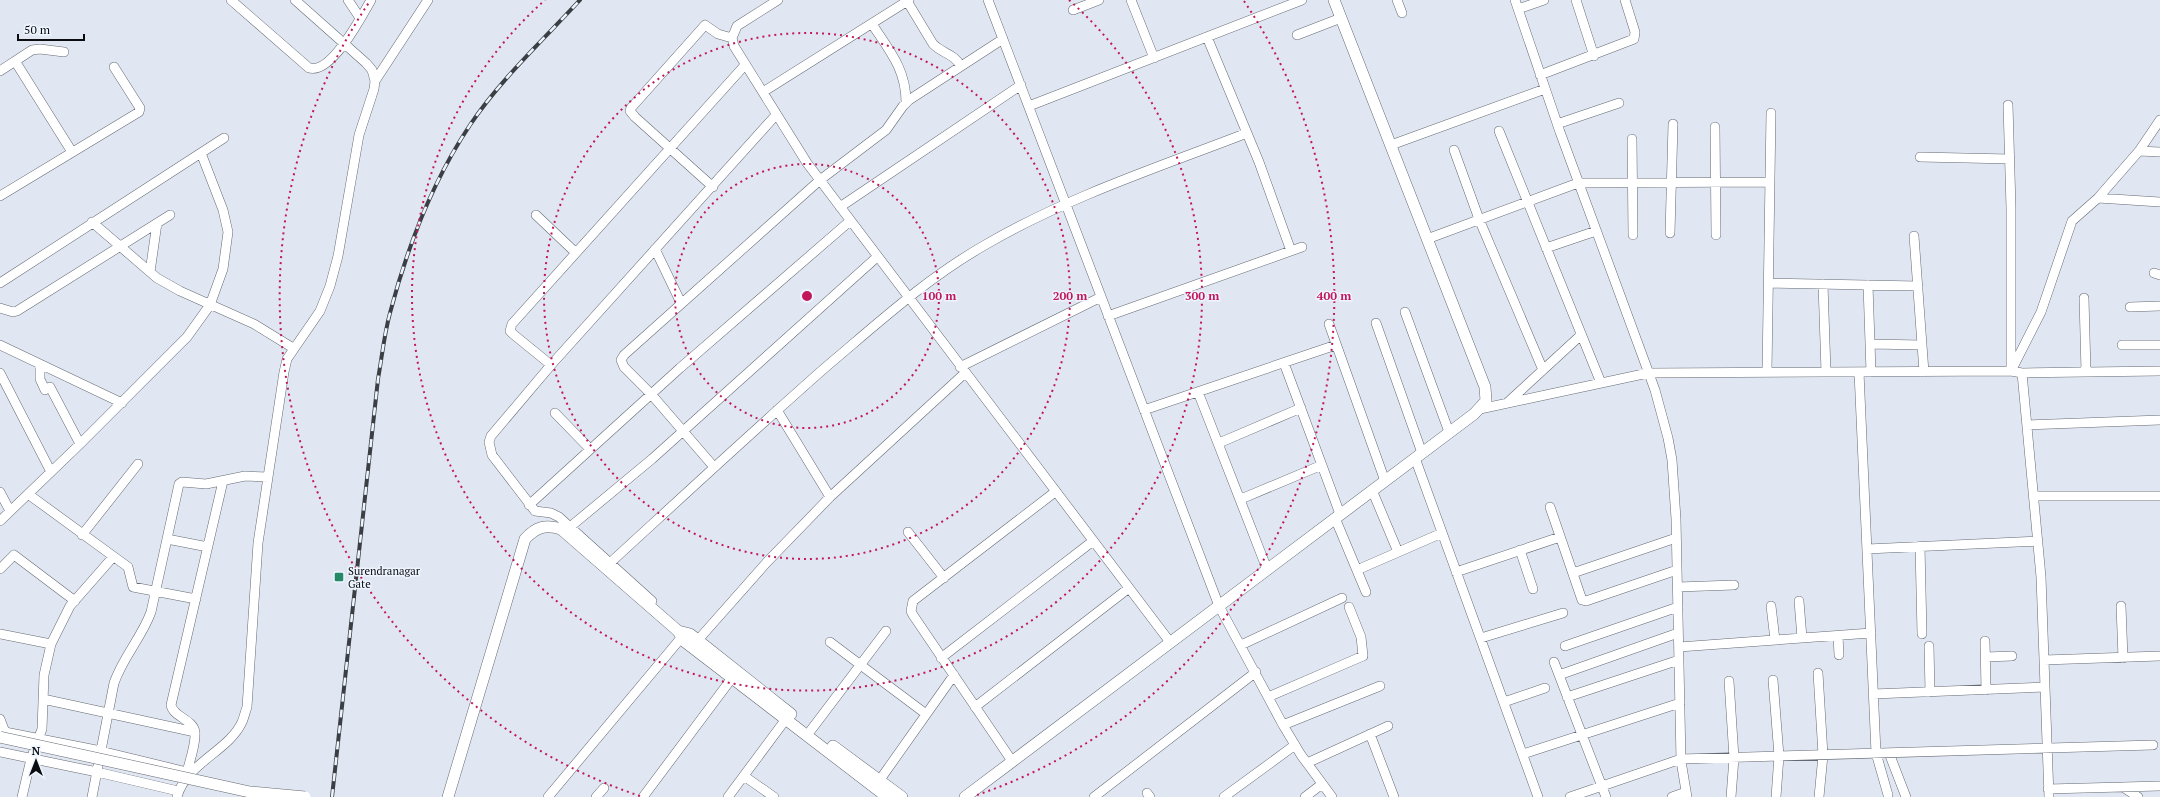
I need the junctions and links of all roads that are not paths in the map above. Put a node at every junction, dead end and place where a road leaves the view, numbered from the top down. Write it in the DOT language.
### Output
graph roads {
  1 [pos="231,0"];
  2 [pos="295,0"];
  3 [pos="348,0"];
  4 [pos="371,0"];
  5 [pos="428,0"];
  6 [pos="778,0"];
  7 [pos="988,0"];
  8 [pos="1099,0"];
  9 [pos="1131,0"];
  10 [pos="1302,0"];
  11 [pos="1334,0"];
  12 [pos="1397,0"];
  13 [pos="1515,0"];
  14 [pos="1544,0"];
  15 [pos="1576,0"];
  16 [pos="1625,0"];
  17 [pos="908,1"];
  18 [pos="764,4"];
  19 [pos="1518,9"];
  20 [pos="1073,10"];
  21 [pos="1402,13"];
  22 [pos="360,18"];
  23 [pos="1341,18"];
  24 [pos="872,24"];
  25 [pos="1298,35"];
  26 [pos="1207,37"];
  27 [pos="732,38"];
  28 [pos="1003,39"];
  29 [pos="345,44"];
  30 [pos="64,52"];
  31 [pos="1594,56"];
  32 [pos="1154,58"];
  33 [pos="15,61"];
  34 [pos="745,64"];
  35 [pos="961,66"];
  36 [pos="114,67"];
  37 [pos="0,71"];
  38 [pos="1540,75"];
  39 [pos="375,81"];
  40 [pos="1021,85"];
  41 [pos="1545,89"];
  42 [pos="762,92"];
  43 [pos="906,102"];
  44 [pos="1619,103"];
  45 [pos="2008,105"];
  46 [pos="1029,106"];
  47 [pos="1771,113"];
  48 [pos="776,115"];
  49 [pos="2160,120"];
  50 [pos="1557,124"];
  51 [pos="1673,124"];
  52 [pos="1715,127"];
  53 [pos="1499,132"];
  54 [pos="1247,133"];
  55 [pos="224,138"];
  56 [pos="1632,139"];
  57 [pos="1390,145"];
  58 [pos="668,148"];
  59 [pos="1454,150"];
  60 [pos="2139,151"];
  61 [pos="72,152"];
  62 [pos="2160,152"];
  63 [pos="201,153"];
  64 [pos="1920,156"];
  65 [pos="2010,159"];
  66 [pos="820,180"];
  67 [pos="1634,182"];
  68 [pos="1673,182"];
  69 [pos="1715,182"];
  70 [pos="1770,182"];
  71 [pos="1578,183"];
  72 [pos="713,187"];
  73 [pos="0,196"];
  74 [pos="2098,198"];
  75 [pos="1527,201"];
  76 [pos="2160,202"];
  77 [pos="1066,204"];
  78 [pos="840,207"];
  79 [pos="170,215"];
  80 [pos="536,215"];
  81 [pos="1479,219"];
  82 [pos="850,221"];
  83 [pos="92,222"];
  84 [pos="157,223"];
  85 [pos="1596,231"];
  86 [pos="1670,233"];
  87 [pos="1633,235"];
  88 [pos="1716,235"];
  89 [pos="1914,236"];
  90 [pos="1427,239"];
  91 [pos="120,246"];
  92 [pos="1302,247"];
  93 [pos="1546,248"];
  94 [pos="655,249"];
  95 [pos="1291,251"];
  96 [pos="576,252"];
  97 [pos="877,257"];
  98 [pos="150,272"];
  99 [pos="0,283"];
  100 [pos="1769,283"];
  101 [pos="1823,284"];
  102 [pos="1868,285"];
  103 [pos="1918,286"];
  104 [pos="907,297"];
  105 [pos="1101,297"];
  106 [pos="2084,298"];
  107 [pos="681,303"];
  108 [pos="210,305"];
  109 [pos="2160,306"];
  110 [pos="2130,307"];
  111 [pos="0,308"];
  112 [pos="1405,312"];
  113 [pos="1108,316"];
  114 [pos="1376,323"];
  115 [pos="1329,324"];
  116 [pos="1582,335"];
  117 [pos="1870,344"];
  118 [pos="0,345"];
  119 [pos="1336,345"];
  120 [pos="1922,345"];
  121 [pos="2122,345"];
  122 [pos="2160,345"];
  123 [pos="294,348"];
  124 [pos="1284,363"];
  125 [pos="40,364"];
  126 [pos="551,365"];
  127 [pos="962,370"];
  128 [pos="1543,370"];
  129 [pos="2011,371"];
  130 [pos="2160,371"];
  131 [pos="1767,372"];
  132 [pos="1826,372"];
  133 [pos="1859,372"];
  134 [pos="1872,372"];
  135 [pos="1924,372"];
  136 [pos="2086,372"];
  137 [pos="0,373"];
  138 [pos="1648,373"];
  139 [pos="2022,373"];
  140 [pos="1601,383"];
  141 [pos="1198,392"];
  142 [pos="651,394"];
  143 [pos="122,403"];
  144 [pos="1507,403"];
  145 [pos="1301,408"];
  146 [pos="1480,409"];
  147 [pos="777,410"];
  148 [pos="1144,410"];
  149 [pos="556,413"];
  150 [pos="2160,420"];
  151 [pos="2027,425"];
  152 [pos="683,431"];
  153 [pos="1449,432"];
  154 [pos="1219,443"];
  155 [pos="80,444"];
  156 [pos="590,450"];
  157 [pos="1418,456"];
  158 [pos="138,464"];
  159 [pos="1322,465"];
  160 [pos="714,467"];
  161 [pos="51,472"];
  162 [pos="268,477"];
  163 [pos="223,481"];
  164 [pos="1385,481"];
  165 [pos="1372,490"];
  166 [pos="0,492"];
  167 [pos="1056,492"];
  168 [pos="28,494"];
  169 [pos="2035,496"];
  170 [pos="2160,496"];
  171 [pos="830,497"];
  172 [pos="1241,499"];
  173 [pos="529,505"];
  174 [pos="1550,507"];
  175 [pos="10,511"];
  176 [pos="1337,516"];
  177 [pos="0,521"];
  178 [pos="566,528"];
  179 [pos="908,532"];
  180 [pos="1442,533"];
  181 [pos="82,535"];
  182 [pos="1560,537"];
  183 [pos="1676,538"];
  184 [pos="167,539"];
  185 [pos="1093,541"];
  186 [pos="2038,541"];
  187 [pos="1920,546"];
  188 [pos="208,547"];
  189 [pos="1867,549"];
  190 [pos="1520,550"];
  191 [pos="1398,552"];
  192 [pos="113,557"];
  193 [pos="610,563"];
  194 [pos="0,568"];
  195 [pos="1267,569"];
  196 [pos="1357,570"];
  197 [pos="1677,570"];
  198 [pos="1456,572"];
  199 [pos="1573,573"];
  200 [pos="944,578"];
  201 [pos="1734,585"];
  202 [pos="1678,587"];
  203 [pos="1129,588"];
  204 [pos="1533,589"];
  205 [pos="155,592"];
  206 [pos="1366,592"];
  207 [pos="1342,598"];
  208 [pos="196,599"];
  209 [pos="75,601"];
  210 [pos="1799,601"];
  211 [pos="1219,606"];
  212 [pos="1771,606"];
  213 [pos="2121,606"];
  214 [pos="1349,607"];
  215 [pos="1678,607"];
  216 [pos="1563,613"];
  217 [pos="886,631"];
  218 [pos="681,633"];
  219 [pos="1678,633"];
  220 [pos="0,634"];
  221 [pos="1871,634"];
  222 [pos="1922,634"];
  223 [pos="1838,636"];
  224 [pos="1481,638"];
  225 [pos="1802,638"];
  226 [pos="698,640"];
  227 [pos="1775,640"];
  228 [pos="1985,641"];
  229 [pos="830,642"];
  230 [pos="1170,642"];
  231 [pos="51,644"];
  232 [pos="1241,645"];
  233 [pos="1565,646"];
  234 [pos="1929,646"];
  235 [pos="1679,647"];
  236 [pos="1839,655"];
  237 [pos="1986,656"];
  238 [pos="2012,656"];
  239 [pos="2160,656"];
  240 [pos="941,658"];
  241 [pos="2123,658"];
  242 [pos="1679,660"];
  243 [pos="2044,660"];
  244 [pos="1554,662"];
  245 [pos="861,664"];
  246 [pos="1256,672"];
  247 [pos="1818,673"];
  248 [pos="954,675"];
  249 [pos="1559,675"];
  250 [pos="732,678"];
  251 [pos="1773,680"];
  252 [pos="1729,682"];
  253 [pos="1380,686"];
  254 [pos="2045,687"];
  255 [pos="1545,688"];
  256 [pos="1986,690"];
  257 [pos="1930,692"];
  258 [pos="1873,694"];
  259 [pos="1268,697"];
  260 [pos="1567,697"];
  261 [pos="43,699"];
  262 [pos="1504,702"];
  263 [pos="1680,703"];
  264 [pos="975,707"];
  265 [pos="108,714"];
  266 [pos="926,714"];
  267 [pos="0,719"];
  268 [pos="786,719"];
  269 [pos="1283,726"];
  270 [pos="1388,726"];
  271 [pos="811,730"];
  272 [pos="195,732"];
  273 [pos="2,733"];
  274 [pos="1370,734"];
  275 [pos="1582,735"];
  276 [pos="38,738"];
  277 [pos="1295,745"];
  278 [pos="2153,745"];
  279 [pos="2047,748"];
  280 [pos="101,751"];
  281 [pos="0,752"];
  282 [pos="1876,753"];
  283 [pos="1889,753"];
  284 [pos="1523,754"];
  285 [pos="1823,755"];
  286 [pos="1780,756"];
  287 [pos="1734,758"];
  288 [pos="31,759"];
  289 [pos="1681,759"];
  290 [pos="1012,761"];
  291 [pos="1306,763"];
  292 [pos="97,772"];
  293 [pos="189,772"];
  294 [pos="744,776"];
  295 [pos="879,781"];
  296 [pos="1322,784"];
  297 [pos="1602,786"];
  298 [pos="2160,786"];
  299 [pos="2123,787"];
  300 [pos="604,788"];
  301 [pos="2051,792"];
  302 [pos="177,794"];
  303 [pos="1687,794"];
  304 [pos="1888,795"];
  305 [pos="22,797"];
  306 [pos="92,797"];
  307 [pos="305,797"];
  308 [pos="448,797"];
  309 [pos="548,797"];
  310 [pos="596,797"];
  311 [pos="643,797"];
  312 [pos="728,797"];
  313 [pos="774,797"];
  314 [pos="886,797"];
  315 [pos="902,797"];
  316 [pos="965,797"];
  317 [pos="1094,797"];
  318 [pos="1224,797"];
  319 [pos="1306,797"];
  320 [pos="1332,797"];
  321 [pos="1394,797"];
  322 [pos="1538,797"];
  323 [pos="1570,797"];
  324 [pos="1606,797"];
  325 [pos="1672,797"];
  326 [pos="1731,797"];
  327 [pos="1776,797"];
  328 [pos="1819,797"];
  329 [pos="1906,797"];
  330 [pos="2067,797"];
  331 [pos="2138,797"];
  1 -- 29 [label="street"];
  2 -- 29 [label="street"];
  3 -- 22 [label="street"];
  4 -- 22 [label="street"];
  5 -- 39 [label="street"];
  6 -- 18 [label="street"];
  7 -- 28 [label="street"];
  8 -- 20 [label="street"];
  9 -- 32 [label="street"];
  10 -- 26 [label="street"];
  11 -- 23 [label="main road"];
  12 -- 21 [label="street"];
  13 -- 19 [label="street"];
  14 -- 19 [label="street"];
  15 -- 31 [label="street"];
  16 -- 31 [label="street"];
  17 -- 24 [label="street"];
  17 -- 35 [label="street"];
  18 -- 27 [label="street"];
  19 -- 38 [label="street"];
  22 -- 29 [label="street"];
  23 -- 25 [label="street"];
  23 -- 57 [label="main road"];
  24 -- 42 [label="street"];
  24 -- 43 [label="street"];
  26 -- 32 [label="street"];
  26 -- 54 [label="street"];
  27 -- 34 [label="street"];
  27 -- 58 [label="street"];
  28 -- 35 [label="street"];
  28 -- 40 [label="street"];
  29 -- 39 [label="street"];
  30 -- 33 [label="street"];
  31 -- 38 [label="street"];
  32 -- 46 [label="street"];
  33 -- 37 [label="street"];
  33 -- 61 [label="street"];
  34 -- 42 [label="street"];
  34 -- 58 [label="street"];
  35 -- 43 [label="street"];
  36 -- 61 [label="street"];
  38 -- 41 [label="street"];
  39 -- 123 [label="street"];
  40 -- 46 [label="street"];
  40 -- 78 [label="street"];
  41 -- 50 [label="street"];
  41 -- 57 [label="street"];
  42 -- 48 [label="street"];
  43 -- 66 [label="street"];
  44 -- 50 [label="street"];
  45 -- 65 [label="street"];
  46 -- 77 [label="street"];
  47 -- 70 [label="street"];
  48 -- 66 [label="street"];
  48 -- 72 [label="street"];
  49 -- 60 [label="street"];
  50 -- 71 [label="street"];
  51 -- 68 [label="street"];
  52 -- 69 [label="street"];
  53 -- 75 [label="street"];
  54 -- 77 [label="street"];
  54 -- 95 [label="street"];
  55 -- 63 [label="street"];
  56 -- 67 [label="street"];
  57 -- 90 [label="main road"];
  58 -- 72 [label="street"];
  58 -- 96 [label="street"];
  59 -- 81 [label="street"];
  60 -- 62 [label="street"];
  60 -- 74 [label="street"];
  61 -- 73 [label="street"];
  63 -- 83 [label="street"];
  63 -- 108 [label="street"];
  64 -- 65 [label="street"];
  65 -- 129 [label="street"];
  66 -- 78 [label="street"];
  66 -- 107 [label="street"];
  67 -- 68 [label="street"];
  67 -- 71 [label="street"];
  67 -- 87 [label="street"];
  68 -- 69 [label="street"];
  68 -- 86 [label="street"];
  69 -- 70 [label="street"];
  69 -- 88 [label="street"];
  70 -- 100 [label="street"];
  71 -- 75 [label="street"];
  71 -- 85 [label="street"];
  72 -- 94 [label="street"];
  74 -- 76 [label="street"];
  74 -- 129 [label="street"];
  75 -- 81 [label="street"];
  75 -- 93 [label="street"];
  77 -- 104 [label="street"];
  77 -- 105 [label="street"];
  78 -- 82 [label="street"];
  79 -- 84 [label="street"];
  80 -- 96 [label="street"];
  81 -- 90 [label="street"];
  81 -- 128 [label="street"];
  82 -- 97 [label="street"];
  82 -- 142 [label="street"];
  83 -- 91 [label="street"];
  83 -- 99 [label="street"];
  84 -- 91 [label="street"];
  84 -- 98 [label="street"];
  85 -- 93 [label="street"];
  85 -- 138 [label="street"];
  89 -- 103 [label="street"];
  90 -- 146 [label="main road"];
  91 -- 98 [label="street"];
  91 -- 111 [label="street"];
  92 -- 95 [label="street"];
  93 -- 116 [label="street"];
  94 -- 107 [label="street"];
  94 -- 126 [label="street"];
  95 -- 113 [label="street"];
  96 -- 126 [label="street"];
  97 -- 104 [label="street"];
  97 -- 152 [label="street"];
  98 -- 108 [label="street"];
  100 -- 101 [label="street"];
  100 -- 131 [label="street"];
  101 -- 102 [label="street"];
  101 -- 132 [label="street"];
  102 -- 103 [label="street"];
  102 -- 117 [label="street"];
  103 -- 120 [label="street"];
  104 -- 127 [label="street"];
  104 -- 147 [label="street"];
  105 -- 113 [label="street"];
  105 -- 127 [label="street"];
  106 -- 136 [label="street"];
  107 -- 142 [label="street"];
  108 -- 123 [label="street"];
  108 -- 143 [label="street"];
  109 -- 110 [label="street"];
  112 -- 153 [label="street"];
  113 -- 148 [label="street"];
  114 -- 157 [label="street"];
  115 -- 119 [label="street"];
  116 -- 128 [label="street"];
  116 -- 140 [label="street"];
  117 -- 120 [label="street"];
  117 -- 134 [label="street"];
  118 -- 125 [label="street"];
  119 -- 124 [label="street"];
  119 -- 164 [label="street"];
  120 -- 135 [label="street"];
  121 -- 122 [label="street"];
  123 -- 162 [label="street"];
  124 -- 141 [label="street"];
  124 -- 145 [label="street"];
  125 -- 143 [label="street"];
  125 -- 155 [label="street"];
  126 -- 173 [label="street"];
  127 -- 167 [label="street"];
  127 -- 171 [label="street"];
  128 -- 144 [label="street"];
  129 -- 135 [label="street"];
  129 -- 139 [label="street"];
  130 -- 136 [label="street"];
  131 -- 132 [label="street"];
  131 -- 138 [label="street"];
  132 -- 133 [label="street"];
  133 -- 134 [label="street"];
  133 -- 189 [label="street"];
  134 -- 135 [label="street"];
  136 -- 139 [label="street"];
  137 -- 161 [label="street"];
  138 -- 140 [label="street"];
  138 -- 183 [label="street"];
  139 -- 151 [label="street"];
  140 -- 144 [label="street"];
  141 -- 148 [label="street"];
  141 -- 154 [label="street"];
  142 -- 152 [label="street"];
  142 -- 156 [label="street"];
  143 -- 155 [label="street"];
  144 -- 146 [label="street"];
  145 -- 154 [label="street"];
  145 -- 159 [label="street"];
  146 -- 153 [label="main road"];
  147 -- 160 [label="street"];
  147 -- 171 [label="street"];
  148 -- 211 [label="street"];
  149 -- 156 [label="street"];
  150 -- 151 [label="street"];
  151 -- 169 [label="street"];
  152 -- 160 [label="street"];
  152 -- 178 [label="street"];
  153 -- 157 [label="main road"];
  154 -- 172 [label="street"];
  155 -- 161 [label="street"];
  156 -- 173 [label="street"];
  157 -- 164 [label="main road"];
  157 -- 180 [label="street"];
  158 -- 181 [label="street"];
  159 -- 172 [label="street"];
  159 -- 176 [label="street"];
  160 -- 193 [label="street"];
  161 -- 168 [label="street"];
  162 -- 163 [label="street"];
  162 -- 293 [label="street"];
  163 -- 184 [label="street"];
  163 -- 188 [label="street"];
  164 -- 165 [label="main road"];
  165 -- 176 [label="main road"];
  165 -- 191 [label="street"];
  166 -- 175 [label="street"];
  167 -- 185 [label="street"];
  167 -- 200 [label="street"];
  168 -- 175 [label="street"];
  168 -- 181 [label="street"];
  169 -- 170 [label="street"];
  169 -- 186 [label="street"];
  171 -- 226 [label="street"];
  172 -- 195 [label="street"];
  173 -- 178 [label="street"];
  174 -- 182 [label="street"];
  175 -- 177 [label="street"];
  176 -- 195 [label="main road"];
  176 -- 196 [label="street"];
  178 -- 193 [label="street"];
  178 -- 218 [label="main road"];
  178 -- 308 [label="main road"];
  179 -- 200 [label="street"];
  180 -- 191 [label="street"];
  180 -- 198 [label="street"];
  181 -- 192 [label="street"];
  182 -- 190 [label="street"];
  182 -- 199 [label="street"];
  183 -- 197 [label="street"];
  183 -- 199 [label="street"];
  184 -- 188 [label="street"];
  184 -- 205 [label="street"];
  185 -- 203 [label="street"];
  185 -- 240 [label="street"];
  186 -- 187 [label="street"];
  186 -- 243 [label="street"];
  187 -- 189 [label="street"];
  187 -- 222 [label="street"];
  188 -- 208 [label="street"];
  189 -- 221 [label="street"];
  190 -- 198 [label="street"];
  190 -- 204 [label="street"];
  191 -- 196 [label="street"];
  192 -- 205 [label="street"];
  192 -- 209 [label="street"];
  193 -- 218 [label="street"];
  194 -- 209 [label="street"];
  195 -- 211 [label="main road"];
  196 -- 206 [label="street"];
  197 -- 199 [label="street"];
  197 -- 202 [label="street"];
  198 -- 224 [label="street"];
  200 -- 240 [label="street"];
  201 -- 202 [label="street"];
  202 -- 215 [label="street"];
  203 -- 230 [label="street"];
  203 -- 264 [label="street"];
  205 -- 208 [label="street"];
  205 -- 265 [label="street"];
  207 -- 232 [label="street"];
  208 -- 272 [label="street"];
  209 -- 231 [label="street"];
  210 -- 225 [label="street"];
  211 -- 230 [label="main road"];
  211 -- 232 [label="street"];
  212 -- 227 [label="street"];
  213 -- 241 [label="street"];
  214 -- 259 [label="street"];
  215 -- 219 [label="street"];
  215 -- 233 [label="street"];
  216 -- 224 [label="street"];
  217 -- 245 [label="street"];
  218 -- 226 [label="main road"];
  218 -- 250 [label="main road"];
  218 -- 309 [label="street"];
  219 -- 235 [label="street"];
  219 -- 249 [label="street"];
  220 -- 231 [label="street"];
  221 -- 223 [label="street"];
  221 -- 258 [label="street"];
  223 -- 225 [label="street"];
  223 -- 236 [label="street"];
  224 -- 262 [label="street"];
  225 -- 227 [label="street"];
  226 -- 271 [label="main road"];
  227 -- 235 [label="street"];
  228 -- 237 [label="street"];
  229 -- 245 [label="street"];
  230 -- 290 [label="main road"];
  231 -- 261 [label="street"];
  232 -- 246 [label="street"];
  234 -- 257 [label="street"];
  235 -- 242 [label="street"];
  237 -- 238 [label="street"];
  237 -- 256 [label="street"];
  239 -- 241 [label="street"];
  240 -- 248 [label="street"];
  241 -- 243 [label="street"];
  242 -- 260 [label="street"];
  242 -- 263 [label="street"];
  243 -- 254 [label="street"];
  244 -- 249 [label="street"];
  245 -- 266 [label="street"];
  245 -- 271 [label="street"];
  246 -- 259 [label="street"];
  246 -- 317 [label="street"];
  247 -- 285 [label="street"];
  248 -- 264 [label="street"];
  248 -- 266 [label="street"];
  249 -- 260 [label="street"];
  250 -- 268 [label="main road"];
  250 -- 311 [label="street"];
  251 -- 286 [label="street"];
  252 -- 287 [label="street"];
  253 -- 269 [label="street"];
  254 -- 256 [label="street"];
  254 -- 279 [label="street"];
  255 -- 262 [label="street"];
  256 -- 257 [label="street"];
  257 -- 258 [label="street"];
  258 -- 282 [label="street"];
  259 -- 269 [label="street"];
  260 -- 275 [label="street"];
  261 -- 265 [label="street"];
  261 -- 276 [label="street"];
  262 -- 284 [label="street"];
  263 -- 275 [label="street"];
  263 -- 289 [label="street"];
  264 -- 290 [label="street"];
  265 -- 272 [label="street"];
  265 -- 280 [label="street"];
  266 -- 295 [label="street"];
  267 -- 273 [label="street"];
  268 -- 294 [label="street"];
  268 -- 314 [label="main road"];
  269 -- 277 [label="street"];
  270 -- 274 [label="street"];
  271 -- 295 [label="main road"];
  272 -- 293 [label="street"];
  273 -- 276 [label="street"];
  273 -- 307 [label="main road, bridge"];
  274 -- 291 [label="street"];
  274 -- 321 [label="street"];
  275 -- 284 [label="street"];
  275 -- 297 [label="street"];
  276 -- 280 [label="street"];
  276 -- 288 [label="street"];
  277 -- 291 [label="street"];
  277 -- 318 [label="street"];
  278 -- 279 [label="street"];
  279 -- 283 [label="street"];
  279 -- 301 [label="street"];
  280 -- 292 [label="street"];
  280 -- 293 [label="street"];
  281 -- 288 [label="street"];
  282 -- 283 [label="street"];
  282 -- 285 [label="street"];
  282 -- 304 [label="street"];
  283 -- 329 [label="street"];
  284 -- 322 [label="street"];
  285 -- 286 [label="street"];
  285 -- 328 [label="street"];
  286 -- 287 [label="street"];
  286 -- 327 [label="street"];
  287 -- 289 [label="street"];
  287 -- 326 [label="street"];
  288 -- 292 [label="street"];
  288 -- 305 [label="street"];
  289 -- 297 [label="street"];
  289 -- 303 [label="street"];
  290 -- 316 [label="main road"];
  291 -- 296 [label="street"];
  292 -- 302 [label="street"];
  292 -- 306 [label="street"];
  293 -- 302 [label="street"];
  294 -- 312 [label="street"];
  294 -- 313 [label="street"];
  295 -- 315 [label="main road"];
  296 -- 319 [label="street"];
  296 -- 320 [label="street"];
  297 -- 323 [label="street"];
  297 -- 324 [label="street"];
  298 -- 299 [label="street"];
  299 -- 301 [label="street"];
  299 -- 331 [label="street"];
  300 -- 310 [label="street"];
  301 -- 330 [label="street"];
  303 -- 325 [label="street"];
}
